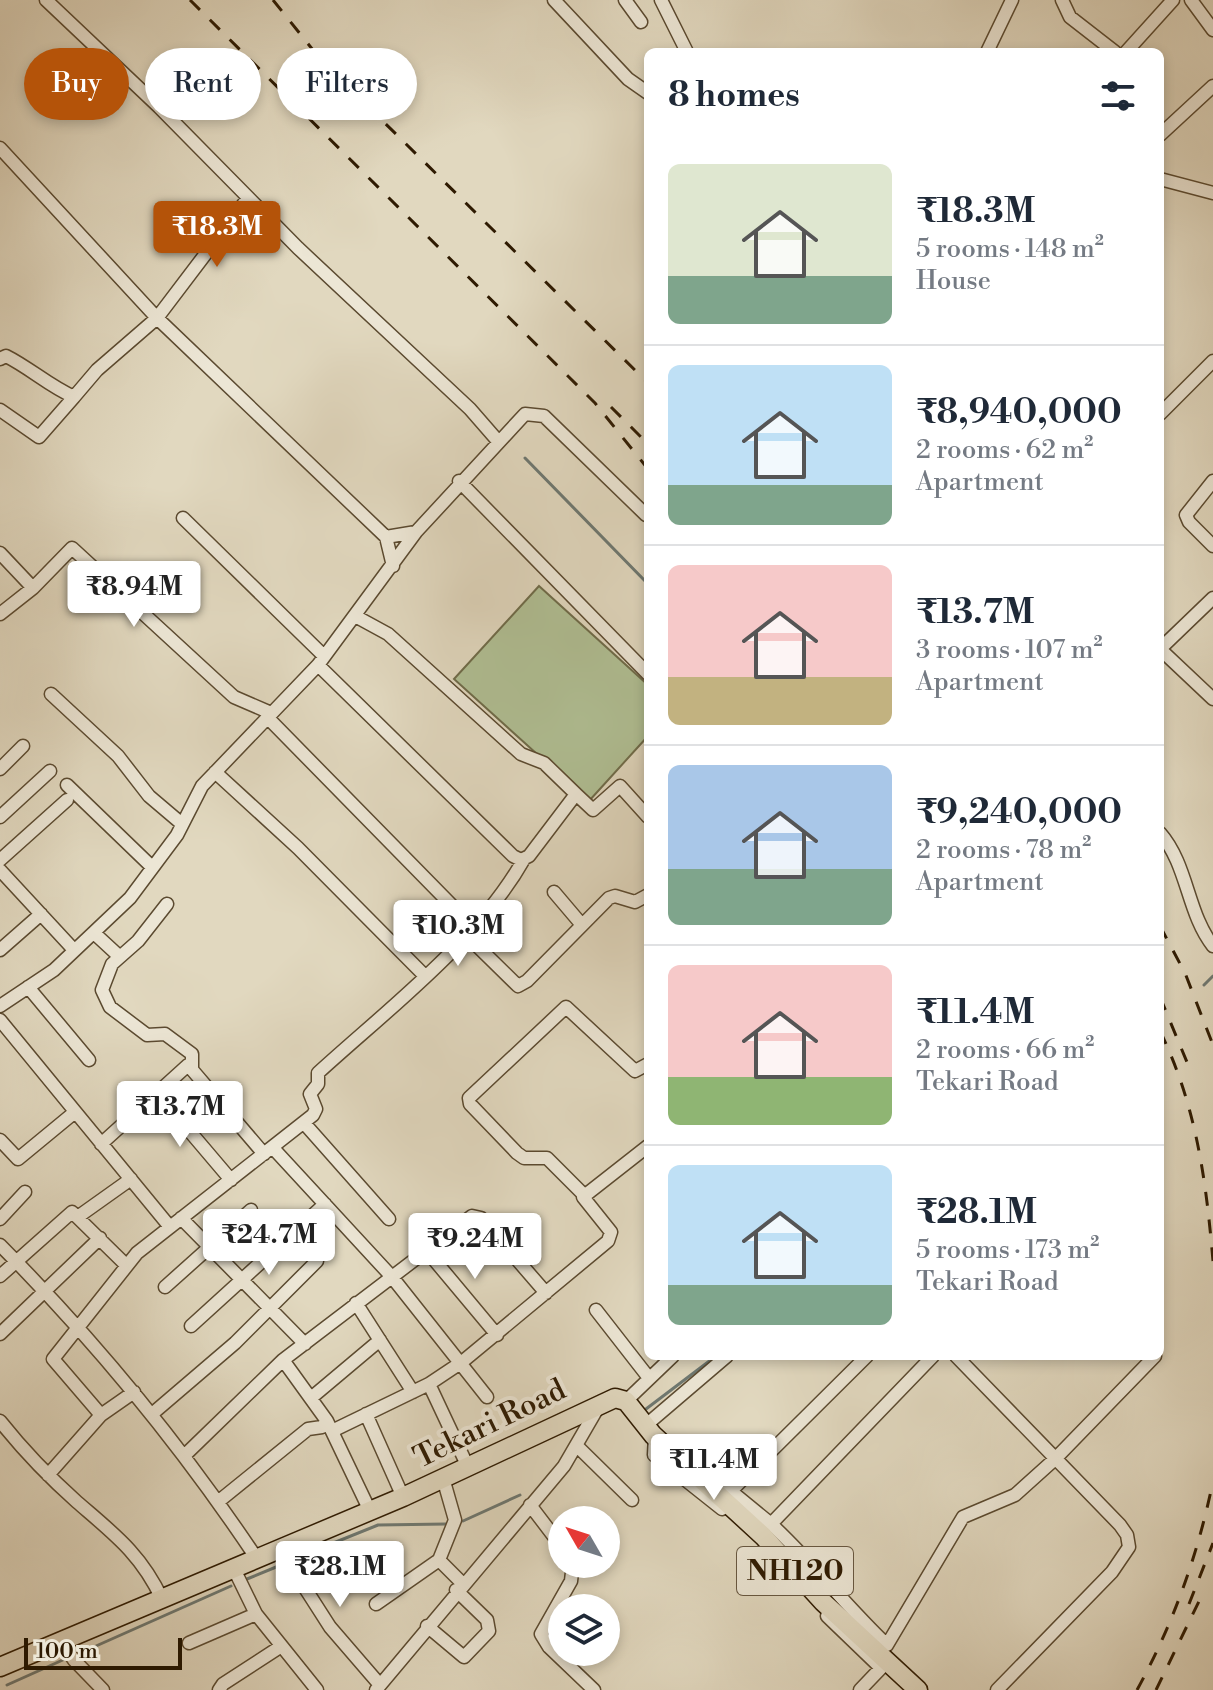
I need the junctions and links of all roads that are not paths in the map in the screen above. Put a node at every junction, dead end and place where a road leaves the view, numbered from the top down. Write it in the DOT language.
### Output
graph roads {
  1 [pos="46,0"];
  2 [pos="554,0"];
  3 [pos="625,0"];
  4 [pos="661,0"];
  5 [pos="1012,0"];
  6 [pos="1062,0"];
  7 [pos="1173,0"];
  8 [pos="1191,0"];
  9 [pos="641,22"];
  10 [pos="1213,30"];
  11 [pos="685,48"];
  12 [pos="989,48"];
  13 [pos="1110,48"];
  14 [pos="1130,48"];
  15 [pos="1213,86"];
  16 [pos="644,90"];
  17 [pos="1164,131"];
  18 [pos="0,148"];
  19 [pos="1164,180"];
  20 [pos="1213,193"];
  21 [pos="248,198"];
  22 [pos="157,318"];
  23 [pos="0,359"];
  24 [pos="1213,361"];
  25 [pos="74,397"];
  26 [pos="1164,405"];
  27 [pos="0,410"];
  28 [pos="497,440"];
  29 [pos="459,481"];
  30 [pos="1213,481"];
  31 [pos="644,513"];
  32 [pos="183,518"];
  33 [pos="416,532"];
  34 [pos="386,537"];
  35 [pos="1213,546"];
  36 [pos="0,553"];
  37 [pos="393,566"];
  38 [pos="33,588"];
  39 [pos="1213,598"];
  40 [pos="0,614"];
  41 [pos="355,616"];
  42 [pos="1164,645"];
  43 [pos="1164,653"];
  44 [pos="321,660"];
  45 [pos="644,670"];
  46 [pos="51,694"];
  47 [pos="1213,699"];
  48 [pos="269,715"];
  49 [pos="23,746"];
  50 [pos="0,769"];
  51 [pos="50,771"];
  52 [pos="215,772"];
  53 [pos="67,785"];
  54 [pos="576,794"];
  55 [pos="67,800"];
  56 [pos="644,813"];
  57 [pos="0,817"];
  58 [pos="182,824"];
  59 [pos="1164,841"];
  60 [pos="524,859"];
  61 [pos="0,860"];
  62 [pos="152,867"];
  63 [pos="0,870"];
  64 [pos="554,892"];
  65 [pos="644,897"];
  66 [pos="167,904"];
  67 [pos="41,914"];
  68 [pos="582,925"];
  69 [pos="469,930"];
  70 [pos="94,933"];
  71 [pos="1213,946"];
  72 [pos="0,950"];
  73 [pos="74,950"];
  74 [pos="120,957"];
  75 [pos="425,976"];
  76 [pos="28,987"];
  77 [pos="0,1006"];
  78 [pos="0,1020"];
  79 [pos="89,1060"];
  80 [pos="644,1066"];
  81 [pos="192,1067"];
  82 [pos="158,1094"];
  83 [pos="75,1112"];
  84 [pos="304,1123"];
  85 [pos="0,1140"];
  86 [pos="101,1144"];
  87 [pos="644,1149"];
  88 [pos="269,1151"];
  89 [pos="131,1179"];
  90 [pos="231,1180"];
  91 [pos="25,1192"];
  92 [pos="584,1195"];
  93 [pos="325,1204"];
  94 [pos="251,1210"];
  95 [pos="79,1216"];
  96 [pos="181,1218"];
  97 [pos="0,1219"];
  98 [pos="389,1219"];
  99 [pos="170,1227"];
  100 [pos="100,1238"];
  101 [pos="0,1245"];
  102 [pos="211,1248"];
  103 [pos="426,1250"];
  104 [pos="15,1260"];
  105 [pos="317,1261"];
  106 [pos="126,1265"];
  107 [pos="0,1276"];
  108 [pos="392,1277"];
  109 [pos="240,1278"];
  110 [pos="165,1287"];
  111 [pos="44,1290"];
  112 [pos="546,1293"];
  113 [pos="356,1303"];
  114 [pos="269,1307"];
  115 [pos="596,1310"];
  116 [pos="191,1326"];
  117 [pos="81,1328"];
  118 [pos="0,1334"];
  119 [pos="497,1335"];
  120 [pos="380,1340"];
  121 [pos="305,1344"];
  122 [pos="283,1360"];
  123 [pos="669,1360"];
  124 [pos="723,1360"];
  125 [pos="850,1360"];
  126 [pos="863,1360"];
  127 [pos="929,1360"];
  128 [pos="960,1360"];
  129 [pos="1151,1360"];
  130 [pos="462,1362"];
  131 [pos="857,1367"];
  132 [pos="649,1378"];
  133 [pos="429,1384"];
  134 [pos="134,1392"];
  135 [pos="413,1392"];
  136 [pos="487,1397"];
  137 [pos="311,1398"];
  138 [pos="626,1401"];
  139 [pos="601,1402"];
  140 [pos="152,1414"];
  141 [pos="366,1414"];
  142 [pos="101,1415"];
  143 [pos="0,1421"];
  144 [pos="330,1426"];
  145 [pos="649,1431"];
  146 [pos="578,1447"];
  147 [pos="185,1455"];
  148 [pos="1055,1459"];
  149 [pos="468,1467"];
  150 [pos="48,1475"];
  151 [pos="443,1478"];
  152 [pos="730,1492"];
  153 [pos="403,1497"];
  154 [pos="536,1498"];
  155 [pos="632,1500"];
  156 [pos="219,1501"];
  157 [pos="370,1511"];
  158 [pos="548,1521"];
  159 [pos="771,1524"];
  160 [pos="280,1549"];
  161 [pos="257,1559"];
  162 [pos="439,1560"];
  163 [pos="234,1569"];
  164 [pos="571,1578"];
  165 [pos="459,1587"];
  166 [pos="162,1599"];
  167 [pos="376,1604"];
  168 [pos="256,1614"];
  169 [pos="427,1626"];
  170 [pos="60,1640"];
  171 [pos="189,1643"];
  172 [pos="280,1647"];
  173 [pos="0,1667"];
  174 [pos="235,1684"];
  175 [pos="313,1685"];
  176 [pos="378,1688"];
  177 [pos="103,1690"];
  178 [pos="219,1690"];
  179 [pos="297,1690"];
  180 [pos="594,1690"];
  181 [pos="860,1690"];
  182 [pos="918,1690"];
  183 [pos="997,1690"];
  1 -- 21 [label="street"];
  2 -- 16 [label="street"];
  3 -- 9 [label="street"];
  4 -- 11 [label="street"];
  5 -- 12 [label="street"];
  6 -- 13 [label="street"];
  7 -- 14 [label="street"];
  8 -- 10 [label="street"];
  15 -- 17 [label="street"];
  18 -- 22 [label="street"];
  19 -- 20 [label="street"];
  21 -- 22 [label="street"];
  21 -- 28 [label="street"];
  22 -- 25 [label="street"];
  22 -- 34 [label="street"];
  23 -- 25 [label="street"];
  24 -- 26 [label="street"];
  25 -- 27 [label="street"];
  28 -- 29 [label="street"];
  28 -- 31 [label="street"];
  29 -- 33 [label="street"];
  29 -- 45 [label="street"];
  30 -- 35 [label="street"];
  32 -- 44 [label="street"];
  33 -- 34 [label="street"];
  33 -- 37 [label="street"];
  34 -- 37 [label="street"];
  36 -- 38 [label="street"];
  37 -- 41 [label="street"];
  38 -- 40 [label="street"];
  38 -- 48 [label="street"];
  39 -- 42 [label="street"];
  41 -- 44 [label="street"];
  41 -- 54 [label="street"];
  43 -- 47 [label="street"];
  44 -- 48 [label="street"];
  44 -- 60 [label="street"];
  46 -- 58 [label="street"];
  48 -- 52 [label="street"];
  48 -- 69 [label="street"];
  49 -- 50 [label="street"];
  51 -- 57 [label="street"];
  52 -- 58 [label="street"];
  52 -- 75 [label="street"];
  53 -- 62 [label="street"];
  54 -- 56 [label="street"];
  54 -- 60 [label="street"];
  55 -- 61 [label="street"];
  58 -- 62 [label="street"];
  59 -- 71 [label="street"];
  60 -- 69 [label="street"];
  62 -- 70 [label="street"];
  63 -- 67 [label="street"];
  64 -- 68 [label="street"];
  65 -- 68 [label="street"];
  66 -- 74 [label="street"];
  67 -- 72 [label="street"];
  67 -- 73 [label="street"];
  68 -- 69 [label="street"];
  69 -- 75 [label="street"];
  70 -- 73 [label="street"];
  70 -- 74 [label="street"];
  73 -- 76 [label="street"];
  74 -- 81 [label="street"];
  75 -- 84 [label="street"];
  76 -- 77 [label="street"];
  76 -- 79 [label="street"];
  78 -- 83 [label="street"];
  80 -- 92 [label="street"];
  81 -- 82 [label="street"];
  81 -- 88 [label="street"];
  82 -- 86 [label="street"];
  82 -- 90 [label="street"];
  83 -- 85 [label="street"];
  83 -- 86 [label="street"];
  84 -- 88 [label="street"];
  84 -- 98 [label="street"];
  86 -- 89 [label="street"];
  87 -- 92 [label="street"];
  88 -- 90 [label="street"];
  88 -- 93 [label="street"];
  89 -- 95 [label="street"];
  89 -- 99 [label="street"];
  90 -- 96 [label="street"];
  91 -- 97 [label="street"];
  92 -- 112 [label="street"];
  93 -- 108 [label="street"];
  93 -- 109 [label="street"];
  94 -- 102 [label="street"];
  95 -- 100 [label="street"];
  95 -- 104 [label="street"];
  96 -- 99 [label="street"];
  96 -- 102 [label="street"];
  99 -- 106 [label="street"];
  100 -- 106 [label="street"];
  100 -- 111 [label="street"];
  101 -- 104 [label="street"];
  102 -- 109 [label="street"];
  102 -- 110 [label="street"];
  103 -- 108 [label="street"];
  103 -- 112 [label="street"];
  103 -- 119 [label="street"];
  104 -- 107 [label="street"];
  104 -- 111 [label="street"];
  105 -- 114 [label="street"];
  106 -- 117 [label="street"];
  108 -- 113 [label="street"];
  108 -- 130 [label="street"];
  109 -- 114 [label="street"];
  109 -- 116 [label="street"];
  111 -- 117 [label="street"];
  111 -- 118 [label="street"];
  112 -- 119 [label="street"];
  113 -- 120 [label="street"];
  113 -- 121 [label="street"];
  114 -- 121 [label="street"];
  114 -- 140 [label="street"];
  115 -- 132 [label="street"];
  117 -- 134 [label="street"];
  117 -- 142 [label="street"];
  119 -- 130 [label="street"];
  120 -- 135 [label="street"];
  120 -- 137 [label="street"];
  121 -- 122 [label="street"];
  122 -- 137 [label="street"];
  122 -- 147 [label="street"];
  123 -- 132 [label="street"];
  124 -- 145 [label="street"];
  125 -- 131 [label="street"];
  126 -- 131 [label="street"];
  127 -- 159 [label="street"];
  128 -- 148 [label="street"];
  129 -- 148 [label="street"];
  130 -- 133 [label="street"];
  130 -- 136 [label="street"];
  131 -- 152 [label="street"];
  132 -- 138 [label="street"];
  133 -- 135 [label="street"];
  133 -- 149 [label="street"];
  134 -- 140 [label="street"];
  134 -- 142 [label="street"];
  135 -- 141 [label="street"];
  137 -- 144 [label="street"];
  138 -- 139 [label="highway, Tekari Road"];
  138 -- 145 [label="highway, NH120"];
  139 -- 146 [label="street"];
  139 -- 149 [label="highway, Tekari Road"];
  140 -- 147 [label="street"];
  141 -- 144 [label="street"];
  141 -- 153 [label="street"];
  142 -- 150 [label="street"];
  143 -- 150 [label="street"];
  144 -- 156 [label="street"];
  144 -- 157 [label="street"];
  145 -- 152 [label="street"];
  145 -- 181 [label="street"];
  145 -- 182 [label="highway, NH120"];
  146 -- 154 [label="street"];
  146 -- 155 [label="street"];
  147 -- 156 [label="street"];
  148 -- 159 [label="street"];
  148 -- 183 [label="street"];
  149 -- 151 [label="highway, Tekari Road"];
  150 -- 166 [label="street"];
  151 -- 153 [label="highway, Tekari Road"];
  151 -- 162 [label="street"];
  152 -- 159 [label="street"];
  153 -- 157 [label="highway, Tekari Road"];
  154 -- 158 [label="street"];
  154 -- 165 [label="street"];
  156 -- 161 [label="street"];
  157 -- 160 [label="highway, Tekari Road"];
  160 -- 161 [label="highway, Tekari Road"];
  160 -- 176 [label="street"];
  161 -- 163 [label="highway, Tekari Road"];
  162 -- 165 [label="street"];
  162 -- 167 [label="street"];
  163 -- 166 [label="highway, Tekari Road"];
  163 -- 168 [label="street"];
  164 -- 180 [label="street"];
  165 -- 169 [label="street"];
  165 -- 169 [label="street"];
  166 -- 170 [label="highway, Tekari Road"];
  168 -- 171 [label="street"];
  168 -- 172 [label="street"];
  169 -- 176 [label="street"];
  170 -- 173 [label="highway, Tekari Road"];
  170 -- 177 [label="street"];
  172 -- 174 [label="street"];
  172 -- 175 [label="street"];
  174 -- 178 [label="street"];
  175 -- 179 [label="street"];
}
